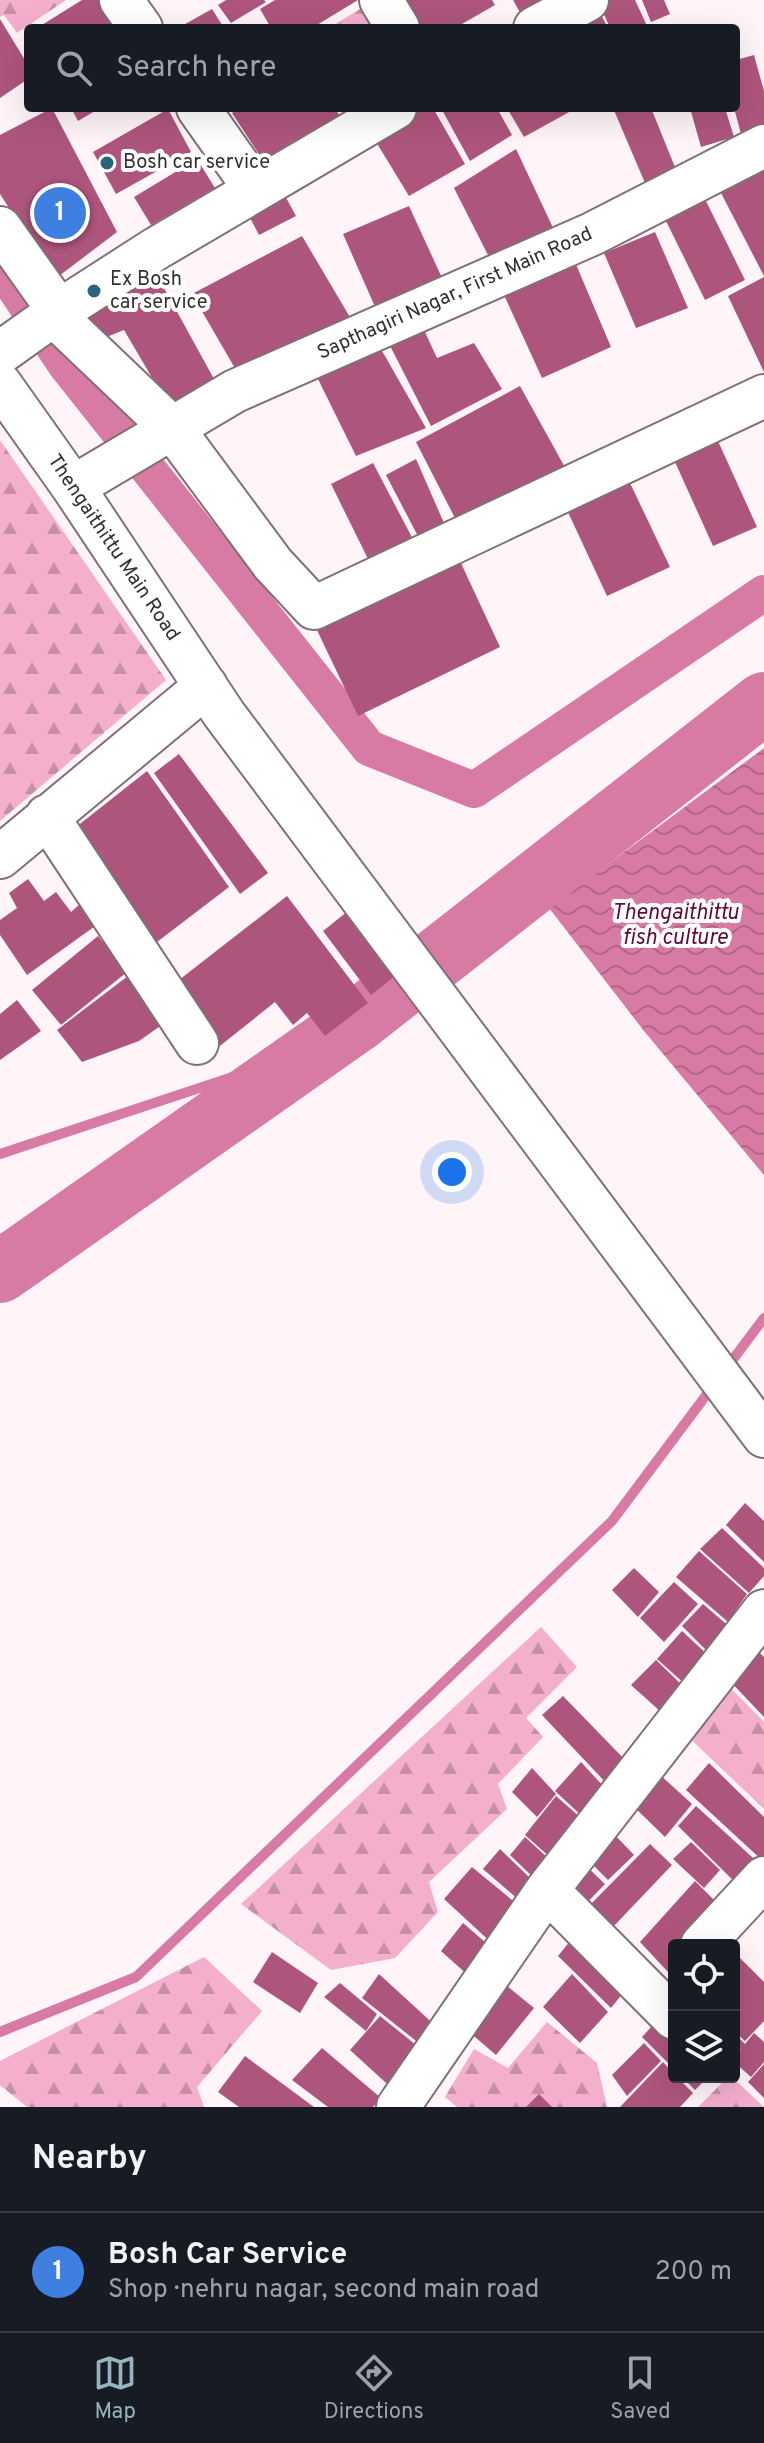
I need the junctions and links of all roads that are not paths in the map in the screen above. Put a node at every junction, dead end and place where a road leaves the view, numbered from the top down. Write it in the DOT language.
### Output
graph roads {
  1 [pos="121,0"];
  2 [pos="381,0"];
  3 [pos="587,0"];
  4 [pos="138,24"];
  5 [pos="396,24"];
  6 [pos="542,24"];
  7 [pos="201,112"];
  8 [pos="388,112"];
  9 [pos="764,146"];
  10 [pos="255,189"];
  11 [pos="0,228"];
  12 [pos="52,317"];
  13 [pos="2,362"];
  14 [pos="764,396"];
  15 [pos="160,436"];
  16 [pos="89,477"];
  17 [pos="215,700"];
  18 [pos="47,816"];
  19 [pos="0,857"];
  20 [pos="197,1043"];
  21 [pos="764,1436"];
  22 [pos="758,1631"];
  23 [pos="764,1878"];
  24 [pos="547,1890"];
  25 [pos="708,1939"];
  26 [pos="667,1997"];
  27 [pos="398,2107"];
  1 -- 4 [label="street"];
  2 -- 5 [label="street"];
  3 -- 6 [label="street"];
  7 -- 10 [label="street"];
  8 -- 10 [label="street"];
  9 -- 15 [label="street, Sapthagiri Nagar, First Main Road"];
  10 -- 12 [label="street"];
  11 -- 12 [label="street"];
  12 -- 13 [label="street"];
  12 -- 15 [label="street"];
  13 -- 16 [label="street, Thengaithittu Main Road"];
  14 -- 15 [label="street"];
  15 -- 16 [label="street, Sapthagiri Nagar, First Main Road"];
  16 -- 17 [label="street, Thengaithittu Main Road"];
  17 -- 18 [label="street"];
  17 -- 21 [label="street, Thengaithittu Main Road"];
  18 -- 19 [label="street"];
  18 -- 20 [label="street"];
  22 -- 24 [label="street"];
  23 -- 25 [label="street"];
  24 -- 26 [label="street"];
  24 -- 27 [label="street"];
}
